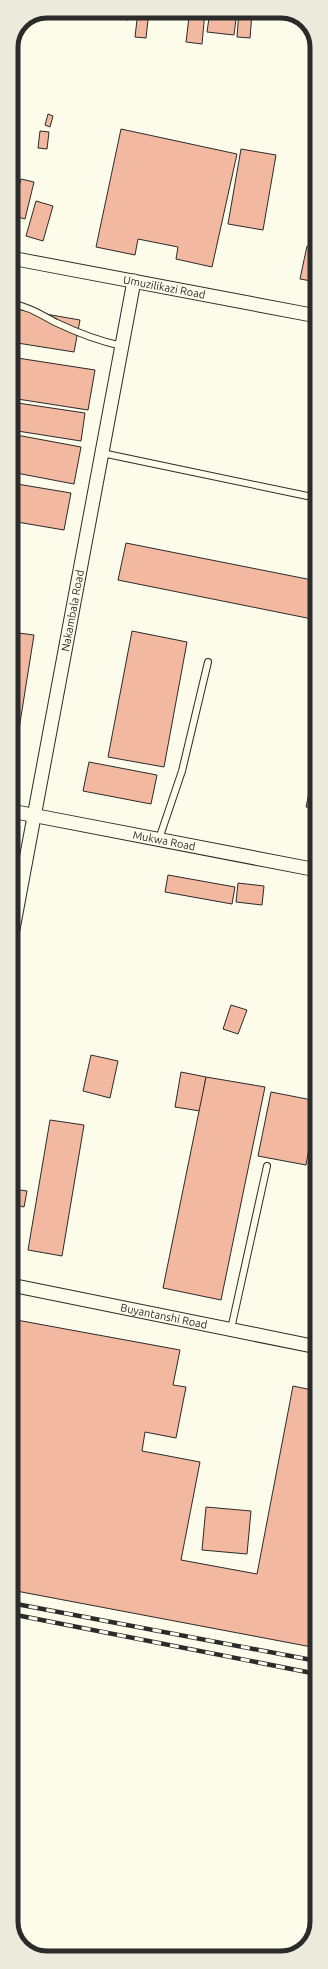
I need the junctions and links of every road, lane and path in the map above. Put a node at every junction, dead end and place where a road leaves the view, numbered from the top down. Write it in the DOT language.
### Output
graph roads {
  1 [pos="18,259"];
  2 [pos="134,281"];
  3 [pos="18,305"];
  4 [pos="310,315"];
  5 [pos="122,346"];
  6 [pos="102,454"];
  7 [pos="310,497"];
  8 [pos="208,662"];
  9 [pos="18,812"];
  10 [pos="34,815"];
  11 [pos="160,840"];
  12 [pos="310,869"];
  13 [pos="18,902"];
  14 [pos="267,1166"];
  15 [pos="18,1287"];
  16 [pos="231,1329"];
  17 [pos="310,1346"];
  1 -- 2 [label="street, Umuzilikazi Road"];
  2 -- 4 [label="street, Umuzilikazi Road"];
  2 -- 5 [label="street, Nakambala Road"];
  3 -- 5 [label="lane"];
  5 -- 6 [label="street, Nakambala Road"];
  6 -- 7 [label="lane"];
  6 -- 10 [label="street, Nakambala Road"];
  8 -- 11 [label="lane"];
  9 -- 10 [label="street, Mukwa Road"];
  10 -- 11 [label="street, Mukwa Road"];
  10 -- 13 [label="street, Nakambala Road"];
  11 -- 12 [label="street, Mukwa Road"];
  14 -- 16 [label="lane"];
  15 -- 16 [label="street, Buyantanshi Road"];
  16 -- 17 [label="street, Buyantanshi Road"];
}
